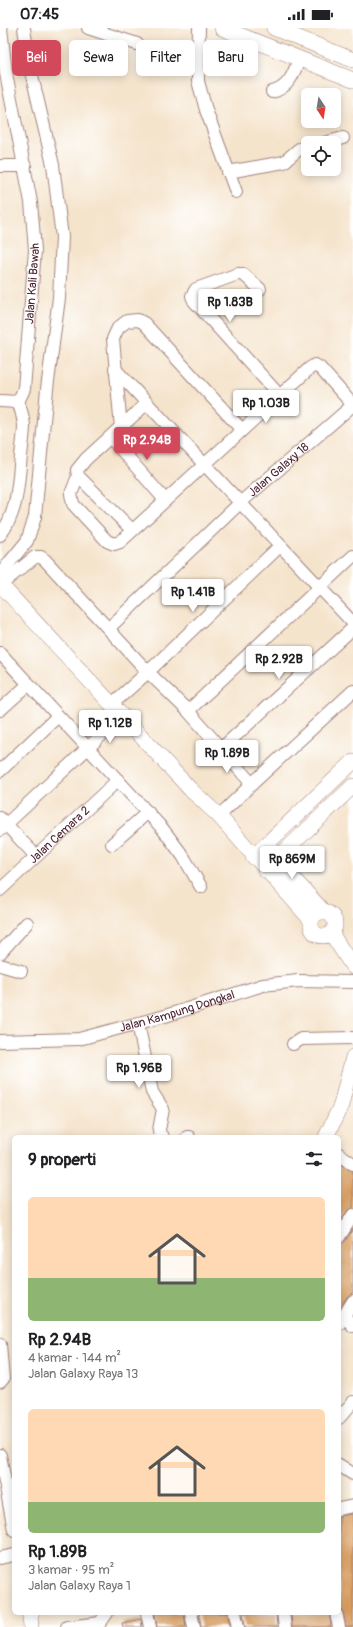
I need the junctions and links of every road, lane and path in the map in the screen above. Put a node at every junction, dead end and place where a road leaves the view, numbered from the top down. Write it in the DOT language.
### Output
graph roads {
  1 [pos="1,28"];
  2 [pos="24,28"];
  3 [pos="88,28"];
  4 [pos="199,28"];
  5 [pos="222,28"];
  6 [pos="274,28"];
  7 [pos="136,44"];
  8 [pos="299,59"];
  9 [pos="353,60"];
  10 [pos="353,80"];
  11 [pos="272,92"];
  12 [pos="301,149"];
  13 [pos="0,166"];
  14 [pos="25,166"];
  15 [pos="228,172"];
  16 [pos="236,192"];
  17 [pos="260,289"];
  18 [pos="115,369"];
  19 [pos="280,396"];
  20 [pos="0,401"];
  21 [pos="18,402"];
  22 [pos="147,403"];
  23 [pos="353,405"];
  24 [pos="121,428"];
  25 [pos="242,430"];
  26 [pos="111,438"];
  27 [pos="204,465"];
  28 [pos="78,476"];
  29 [pos="165,500"];
  30 [pos="240,504"];
  31 [pos="132,530"];
  32 [pos="0,535"];
  33 [pos="280,546"];
  34 [pos="353,556"];
  35 [pos="0,574"];
  36 [pos="0,584"];
  37 [pos="319,587"];
  38 [pos="353,623"];
  39 [pos="109,628"];
  40 [pos="353,628"];
  41 [pos="0,653"];
  42 [pos="148,672"];
  43 [pos="29,684"];
  44 [pos="353,692"];
  45 [pos="115,700"];
  46 [pos="0,710"];
  47 [pos="188,711"];
  48 [pos="58,716"];
  49 [pos="122,716"];
  50 [pos="88,749"];
  51 [pos="221,749"];
  52 [pos="353,762"];
  53 [pos="0,771"];
  54 [pos="118,780"];
  55 [pos="252,784"];
  56 [pos="353,786"];
  57 [pos="148,812"];
  58 [pos="219,816"];
  59 [pos="2,824"];
  60 [pos="112,844"];
  61 [pos="259,852"];
  62 [pos="36,856"];
  63 [pos="276,860"];
  64 [pos="264,870"];
  65 [pos="202,887"];
  66 [pos="0,890"];
  67 [pos="317,916"];
  68 [pos="27,923"];
  69 [pos="0,953"];
  70 [pos="0,965"];
  71 [pos="353,966"];
  72 [pos="21,971"];
  73 [pos="353,982"];
  74 [pos="138,1023"];
  75 [pos="353,1038"];
  76 [pos="0,1041"];
  77 [pos="292,1044"];
  78 [pos="353,1057"];
  79 [pos="160,1135"];
  80 [pos="327,1135"];
  81 [pos="341,1155"];
  82 [pos="353,1164"];
  83 [pos="353,1215"];
  84 [pos="341,1234"];
  85 [pos="353,1301"];
  86 [pos="347,1321"];
  87 [pos="0,1344"];
  88 [pos="0,1382"];
  89 [pos="353,1402"];
  90 [pos="341,1416"];
  91 [pos="0,1455"];
  92 [pos="341,1466"];
  93 [pos="353,1474"];
  94 [pos="353,1506"];
  95 [pos="341,1509"];
  96 [pos="12,1511"];
  97 [pos="12,1555"];
  98 [pos="0,1558"];
  99 [pos="147,1615"];
  100 [pos="191,1615"];
  101 [pos="235,1615"];
  102 [pos="282,1615"];
  103 [pos="336,1615"];
  104 [pos="103,1621"];
  105 [pos="67,1627"];
  106 [pos="150,1627"];
  107 [pos="194,1627"];
  108 [pos="238,1627"];
  109 [pos="285,1627"];
  110 [pos="339,1627"];
  1 -- 14 [label="street, Jalan Kali Bawah"];
  2 -- 35 [label="street"];
  3 -- 7 [label="street"];
  4 -- 15 [label="street"];
  5 -- 8 [label="street"];
  6 -- 9 [label="street"];
  8 -- 10 [label="street"];
  8 -- 11 [label="street"];
  12 -- 15 [label="street"];
  13 -- 14 [label="street"];
  14 -- 21 [label="street, Jalan Kali Bawah"];
  15 -- 16 [label="street"];
  17 -- 19 [label="street"];
  18 -- 22 [label="street"];
  18 -- 24 [label="street"];
  18 -- 25 [label="street"];
  19 -- 23 [label="street"];
  19 -- 25 [label="street"];
  20 -- 21 [label="street"];
  21 -- 32 [label="street"];
  22 -- 24 [label="street"];
  22 -- 27 [label="street"];
  23 -- 30 [label="street, Jalan Galaxy 18"];
  24 -- 26 [label="street"];
  25 -- 27 [label="street"];
  26 -- 28 [label="street"];
  26 -- 29 [label="street"];
  27 -- 29 [label="street"];
  27 -- 30 [label="street"];
  28 -- 31 [label="street"];
  28 -- 31 [label="street"];
  29 -- 31 [label="street"];
  30 -- 33 [label="street"];
  30 -- 39 [label="street, Jalan Galaxy 18"];
  33 -- 37 [label="street"];
  33 -- 42 [label="street"];
  34 -- 37 [label="street"];
  36 -- 39 [label="street"];
  36 -- 45 [label="street"];
  37 -- 38 [label="street"];
  37 -- 47 [label="street"];
  39 -- 42 [label="street"];
  40 -- 51 [label="street"];
  41 -- 43 [label="street"];
  42 -- 45 [label="street"];
  42 -- 47 [label="street"];
  43 -- 46 [label="street"];
  43 -- 48 [label="street"];
  44 -- 55 [label="street"];
  45 -- 49 [label="street"];
  47 -- 51 [label="street"];
  48 -- 50 [label="street"];
  48 -- 53 [label="street"];
  49 -- 50 [label="street"];
  49 -- 58 [label="street"];
  50 -- 54 [label="street"];
  50 -- 59 [label="street"];
  51 -- 55 [label="street"];
  52 -- 61 [label="street"];
  54 -- 57 [label="street"];
  54 -- 62 [label="street, Jalan Cemara 2"];
  55 -- 58 [label="street"];
  56 -- 63 [label="street"];
  57 -- 60 [label="street"];
  57 -- 65 [label="street"];
  58 -- 61 [label="street"];
  59 -- 62 [label="street"];
  61 -- 63 [label="street"];
  61 -- 64 [label="street"];
  62 -- 66 [label="street, Jalan Cemara 2"];
  63 -- 64 [label="street"];
  63 -- 67 [label="street"];
  64 -- 67 [label="street"];
  67 -- 71 [label="street"];
  68 -- 69 [label="street"];
  70 -- 72 [label="street"];
  73 -- 74 [label="street, Jalan Kampung Dongkal"];
  74 -- 76 [label="street, Jalan Kampung Dongkal"];
  74 -- 79 [label="street"];
  75 -- 77 [label="street"];
  78 -- 80 [label="street"];
  81 -- 82 [label="street"];
  83 -- 84 [label="street"];
  85 -- 86 [label="street"];
  87 -- 88 [label="street"];
  89 -- 90 [label="street"];
  91 -- 96 [label="street"];
  92 -- 93 [label="street"];
  94 -- 95 [label="street"];
  97 -- 98 [label="street"];
  99 -- 106 [label="street"];
  100 -- 107 [label="street"];
  101 -- 108 [label="street"];
  102 -- 109 [label="street"];
  103 -- 110 [label="street"];
  104 -- 105 [label="street"];
}
